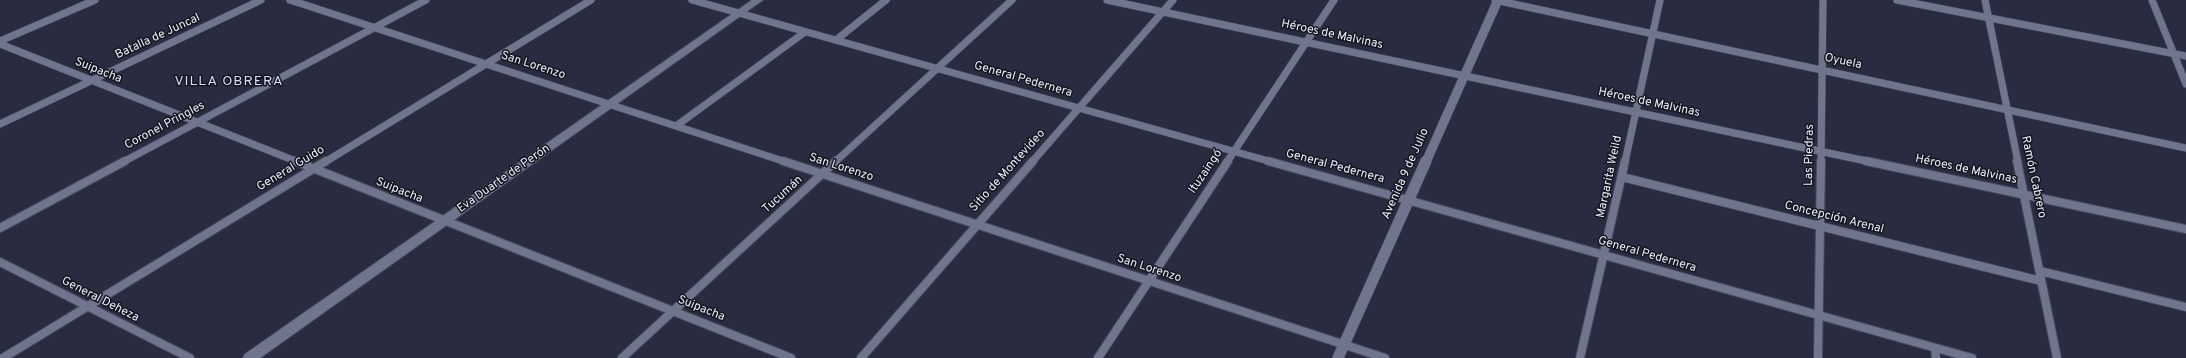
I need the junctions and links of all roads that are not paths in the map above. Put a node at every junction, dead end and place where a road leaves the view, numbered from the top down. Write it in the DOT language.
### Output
graph roads {
  1 [pos="95,0"];
  2 [pos="261,0"];
  3 [pos="290,0"];
  4 [pos="426,0"];
  5 [pos="591,0"];
  6 [pos="692,0"];
  7 [pos="758,0"];
  8 [pos="886,0"];
  9 [pos="1012,0"];
  10 [pos="1107,0"];
  11 [pos="1173,0"];
  12 [pos="1334,0"];
  13 [pos="1497,0"];
  14 [pos="1660,0"];
  15 [pos="1823,0"];
  16 [pos="1897,0"];
  17 [pos="1985,0"];
  18 [pos="2152,0"];
  19 [pos="1162,12"];
  20 [pos="739,13"];
  21 [pos="1988,18"];
  22 [pos="375,27"];
  23 [pos="805,32"];
  24 [pos="1653,34"];
  25 [pos="836,40"];
  26 [pos="0,41"];
  27 [pos="1305,41"];
  28 [pos="0,44"];
  29 [pos="2174,54"];
  30 [pos="2186,56"];
  31 [pos="486,64"];
  32 [pos="938,68"];
  33 [pos="1822,70"];
  34 [pos="1464,76"];
  35 [pos="90,81"];
  36 [pos="2186,84"];
  37 [pos="610,104"];
  38 [pos="1080,109"];
  39 [pos="2007,109"];
  40 [pos="1636,113"];
  41 [pos="197,122"];
  42 [pos="0,124"];
  43 [pos="676,126"];
  44 [pos="2186,148"];
  45 [pos="1234,152"];
  46 [pos="1822,152"];
  47 [pos="314,170"];
  48 [pos="823,174"];
  49 [pos="1622,177"];
  50 [pos="2024,194"];
  51 [pos="1409,200"];
  52 [pos="444,222"];
  53 [pos="976,224"];
  54 [pos="1819,226"];
  55 [pos="0,228"];
  56 [pos="2186,229"];
  57 [pos="1605,256"];
  58 [pos="0,262"];
  59 [pos="2040,271"];
  60 [pos="1148,281"];
  61 [pos="2041,281"];
  62 [pos="87,307"];
  63 [pos="2186,307"];
  64 [pos="673,311"];
  65 [pos="1818,315"];
  66 [pos="1344,345"];
  67 [pos="1935,348"];
  68 [pos="3,358"];
  69 [pos="190,358"];
  70 [pos="250,358"];
  71 [pos="622,358"];
  72 [pos="791,358"];
  73 [pos="861,358"];
  74 [pos="1098,358"];
  75 [pos="1338,358"];
  76 [pos="1385,358"];
  77 [pos="1580,358"];
  78 [pos="1818,358"];
  79 [pos="1936,358"];
  80 [pos="1972,358"];
  81 [pos="2057,358"];
  1 -- 26 [label="street"];
  2 -- 35 [label="street, Batalla de Juncal"];
  3 -- 22 [label="street, San Lorenzo"];
  4 -- 22 [label="street, Coronel Pringles"];
  5 -- 31 [label="street, General Guido"];
  6 -- 20 [label="street, General Pedernera"];
  7 -- 20 [label="main road, Eva Duarte de Perón"];
  8 -- 25 [label="street"];
  9 -- 32 [label="street, Tucumán"];
  10 -- 19 [label="street, Héroes de Malvinas"];
  11 -- 19 [label="street, Sitio de Montevideo"];
  12 -- 27 [label="street, Ituzaingó"];
  13 -- 24 [label="street, Oyuela"];
  13 -- 34 [label="street, Avenida 9 de Julio"];
  14 -- 24 [label="street, Margarita Weild"];
  15 -- 33 [label="street, Las Piedras"];
  16 -- 21 [label="street"];
  17 -- 21 [label="street, Ramón Cabrero"];
  18 -- 29 [label="street"];
  19 -- 27 [label="street, Héroes de Malvinas"];
  19 -- 38 [label="street, Sitio de Montevideo"];
  20 -- 23 [label="street, General Pedernera"];
  20 -- 37 [label="main road, Eva Duarte de Perón"];
  21 -- 29 [label="street"];
  21 -- 39 [label="street, Ramón Cabrero"];
  22 -- 31 [label="street, San Lorenzo"];
  22 -- 41 [label="street, Coronel Pringles"];
  23 -- 25 [label="street, General Pedernera"];
  23 -- 43 [label="street"];
  24 -- 33 [label="street, Oyuela"];
  24 -- 40 [label="street, Margarita Weild"];
  25 -- 32 [label="street, General Pedernera"];
  27 -- 34 [label="street, Héroes de Malvinas"];
  27 -- 45 [label="street, Ituzaingó"];
  28 -- 35 [label="street, Suipacha"];
  29 -- 30 [label="street"];
  29 -- 36 [label="street"];
  31 -- 37 [label="street, San Lorenzo"];
  31 -- 47 [label="street, General Guido"];
  32 -- 38 [label="street, General Pedernera"];
  32 -- 48 [label="street, Tucumán"];
  33 -- 39 [label="street, Oyuela"];
  33 -- 46 [label="street, Las Piedras"];
  34 -- 40 [label="street, Héroes de Malvinas"];
  34 -- 51 [label="street, Avenida 9 de Julio"];
  35 -- 41 [label="street, Suipacha"];
  35 -- 42 [label="street, Batalla de Juncal"];
  37 -- 43 [label="street, San Lorenzo"];
  37 -- 52 [label="main road, Eva Duarte de Perón"];
  38 -- 45 [label="street, General Pedernera"];
  38 -- 53 [label="street, Sitio de Montevideo"];
  39 -- 44 [label="street, Oyuela"];
  39 -- 50 [label="street, Ramón Cabrero"];
  40 -- 46 [label="street, Héroes de Malvinas"];
  40 -- 49 [label="street, Margarita Weild"];
  41 -- 47 [label="street, Suipacha"];
  41 -- 55 [label="street, Coronel Pringles"];
  43 -- 48 [label="street, San Lorenzo"];
  45 -- 51 [label="street, General Pedernera"];
  45 -- 60 [label="street, Ituzaingó"];
  46 -- 50 [label="street, Héroes de Malvinas"];
  46 -- 54 [label="street, Las Piedras"];
  47 -- 52 [label="street, Suipacha"];
  47 -- 62 [label="street, General Guido"];
  48 -- 53 [label="street, San Lorenzo"];
  48 -- 64 [label="street, Tucumán"];
  49 -- 54 [label="street, Concepción Arenal"];
  49 -- 57 [label="street, Margarita Weild"];
  50 -- 56 [label="street, Héroes de Malvinas"];
  50 -- 59 [label="street, Ramón Cabrero"];
  51 -- 57 [label="street, General Pedernera"];
  51 -- 66 [label="street, Avenida 9 de Julio"];
  52 -- 64 [label="street, Suipacha"];
  52 -- 70 [label="main road, Eva Duarte de Perón"];
  53 -- 60 [label="street, San Lorenzo"];
  53 -- 73 [label="street, Sitio de Montevideo"];
  54 -- 61 [label="street, Concepción Arenal"];
  54 -- 65 [label="street, Las Piedras"];
  57 -- 65 [label="street, General Pedernera"];
  57 -- 77 [label="street, Margarita Weild"];
  58 -- 62 [label="street, General Deheza"];
  59 -- 61 [label="street, Ramón Cabrero"];
  59 -- 63 [label="street"];
  60 -- 66 [label="street, San Lorenzo"];
  60 -- 74 [label="street, Ituzaingó"];
  61 -- 81 [label="street, Ramón Cabrero"];
  62 -- 68 [label="street, General Guido"];
  62 -- 69 [label="street, General Deheza"];
  64 -- 71 [label="street, Tucumán"];
  64 -- 72 [label="street, Suipacha"];
  65 -- 67 [label="street, General Pedernera"];
  65 -- 78 [label="street, Las Piedras"];
  66 -- 75 [label="street, Avenida 9 de Julio"];
  66 -- 76 [label="street, San Lorenzo"];
  67 -- 79 [label="street"];
  67 -- 80 [label="street, General Pedernera"];
}
